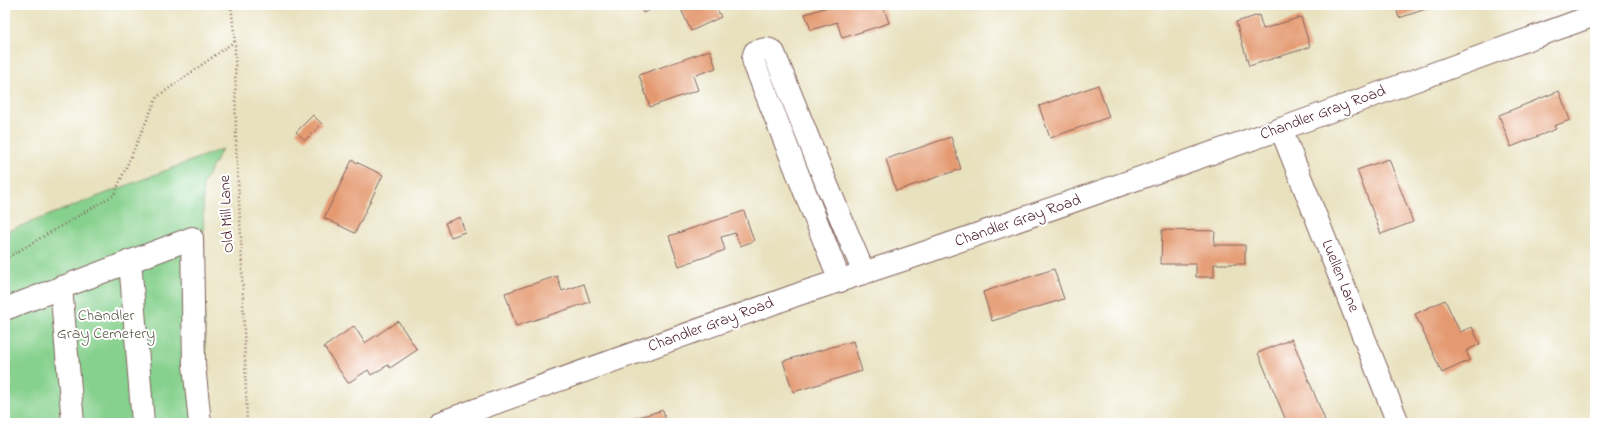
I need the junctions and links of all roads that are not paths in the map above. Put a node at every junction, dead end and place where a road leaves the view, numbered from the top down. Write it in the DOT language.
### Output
graph roads {
  1 [pos="1595,15"];
  2 [pos="1281,129"];
  3 [pos="130,261"];
  4 [pos="864,273"];
  5 [pos="840,281"];
  6 [pos="61,287"];
  7 [pos="5,309"];
  8 [pos="73,423"];
  9 [pos="142,423"];
  10 [pos="200,423"];
  11 [pos="439,423"];
  12 [pos="1398,423"];
  1 -- 2 [label="street, Chandler Gray Road"];
  2 -- 4 [label="street, Chandler Gray Road"];
  2 -- 12 [label="street, Luellen Lane"];
  3 -- 6 [label="street"];
  3 -- 9 [label="street"];
  3 -- 10 [label="street"];
  4 -- 5 [label="street, Chandler Gray Road"];
  4 -- 5 [label="street"];
  5 -- 11 [label="street, Chandler Gray Road"];
  6 -- 7 [label="street"];
  6 -- 8 [label="street"];
}
